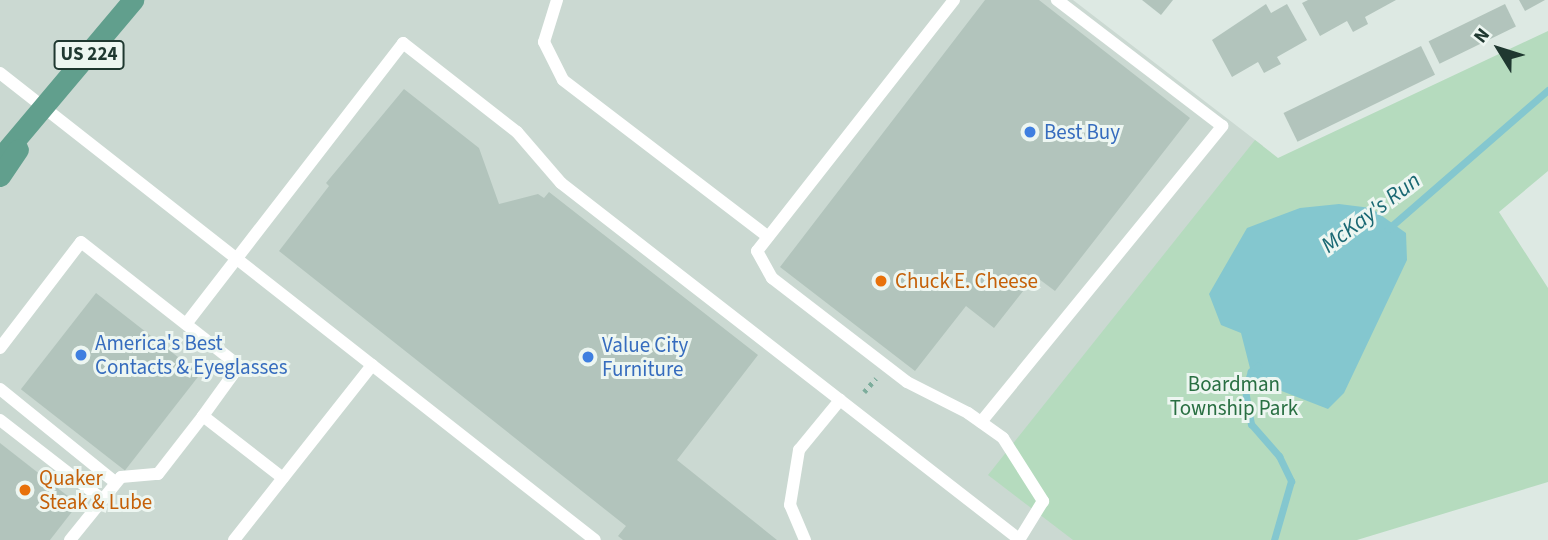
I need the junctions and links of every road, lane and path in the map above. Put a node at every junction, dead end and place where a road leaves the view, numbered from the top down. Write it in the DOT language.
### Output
graph roads {
  1 [pos="132,0"];
  2 [pos="557,0"];
  3 [pos="954,0"];
  4 [pos="1057,0"];
  5 [pos="0,72"];
  6 [pos="45,110"];
  7 [pos="0,158"];
  8 [pos="0,176"];
  9 [pos="768,237"];
  10 [pos="237,260"];
  11 [pos="186,324"];
  12 [pos="0,348"];
  13 [pos="372,365"];
  14 [pos="879,374"];
  15 [pos="0,389"];
  16 [pos="864,392"];
  17 [pos="840,400"];
  18 [pos="203,416"];
  19 [pos="0,420"];
  20 [pos="981,422"];
  21 [pos="283,478"];
  22 [pos="116,483"];
  23 [pos="103,500"];
  24 [pos="70,540"];
  25 [pos="234,540"];
  26 [pos="594,540"];
  27 [pos="805,540"];
  28 [pos="1020,540"];
  1 -- 6 [label="main road, US 224"];
  2 -- 9 [label="lane"];
  3 -- 9 [label="lane"];
  4 -- 20 [label="lane"];
  5 -- 6 [label="lane"];
  6 -- 7 [label="main road, US 224"];
  6 -- 8 [label="main road, US 224"];
  6 -- 10 [label="lane"];
  9 -- 20 [label="lane"];
  10 -- 11 [label="lane"];
  10 -- 13 [label="lane"];
  10 -- 17 [label="lane"];
  11 -- 12 [label="lane"];
  11 -- 18 [label="lane"];
  13 -- 21 [label="lane"];
  13 -- 26 [label="lane"];
  14 -- 16 [label="path"];
  15 -- 22 [label="lane"];
  17 -- 27 [label="lane"];
  17 -- 28 [label="lane"];
  18 -- 21 [label="lane"];
  18 -- 22 [label="lane"];
  19 -- 23 [label="lane"];
  20 -- 28 [label="lane"];
  21 -- 25 [label="lane"];
  22 -- 23 [label="lane"];
  23 -- 24 [label="lane"];
}
